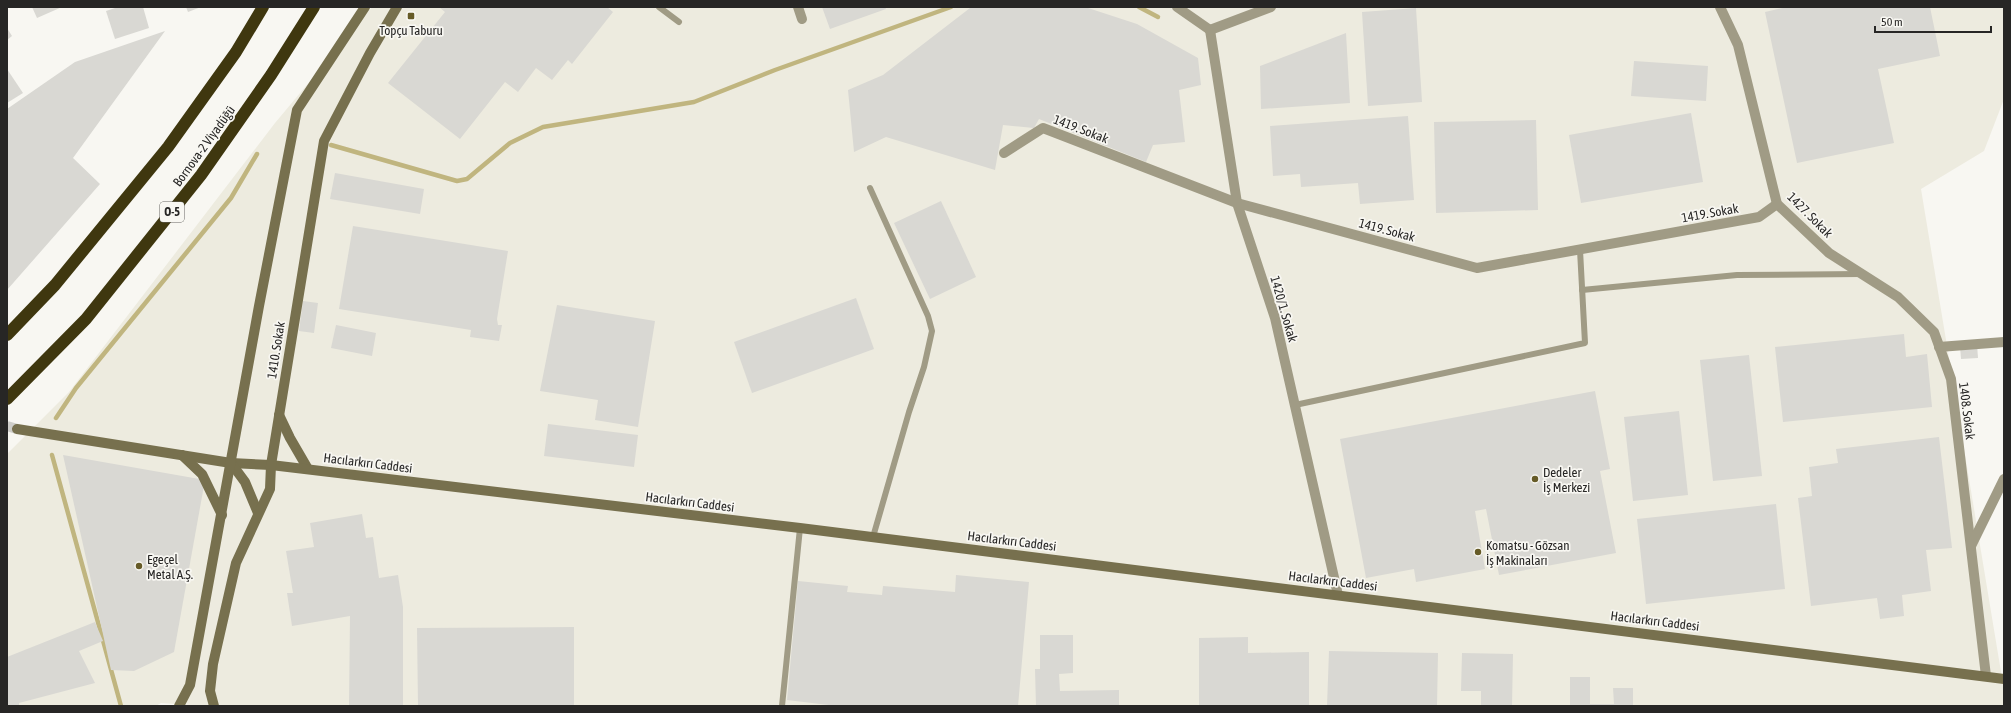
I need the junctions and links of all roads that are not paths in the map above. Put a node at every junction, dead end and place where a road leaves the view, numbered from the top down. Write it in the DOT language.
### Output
graph roads {
  1 [pos="263,7"];
  2 [pos="314,7"];
  3 [pos="365,7"];
  4 [pos="397,7"];
  5 [pos="659,7"];
  6 [pos="798,7"];
  7 [pos="1177,7"];
  8 [pos="1271,7"];
  9 [pos="1720,7"];
  10 [pos="802,19"];
  11 [pos="680,22"];
  12 [pos="1210,30"];
  13 [pos="1004,153"];
  14 [pos="870,188"];
  15 [pos="1237,203"];
  16 [pos="1777,204"];
  17 [pos="1580,250"];
  18 [pos="1863,274"];
  19 [pos="1582,290"];
  20 [pos="7,334"];
  21 [pos="2004,342"];
  22 [pos="1939,347"];
  23 [pos="7,399"];
  24 [pos="1295,405"];
  25 [pos="279,415"];
  26 [pos="17,429"];
  27 [pos="182,455"];
  28 [pos="231,463"];
  29 [pos="271,465"];
  30 [pos="308,469"];
  31 [pos="2004,479"];
  32 [pos="258,513"];
  33 [pos="222,515"];
  34 [pos="800,528"];
  35 [pos="873,537"];
  36 [pos="1971,546"];
  37 [pos="1338,595"];
  38 [pos="1986,676"];
  39 [pos="2004,680"];
  40 [pos="179,706"];
  41 [pos="214,706"];
  42 [pos="782,706"];
  1 -- 20 [label="highway"];
  2 -- 23 [label="highway, Bornova-2 Viyadüğü / O-5"];
  3 -- 28 [label="street, 1410. Sokak"];
  4 -- 25 [label="street, 1410. Sokak"];
  5 -- 11 [label="lane"];
  6 -- 10 [label="street"];
  7 -- 12 [label="street"];
  8 -- 12 [label="street"];
  9 -- 16 [label="street, 1427. Sokak"];
  12 -- 15 [label="street, 1420/1. Sokak"];
  13 -- 15 [label="street, 1419. Sokak"];
  14 -- 35 [label="lane"];
  15 -- 17 [label="street, 1419. Sokak"];
  15 -- 24 [label="street, 1420/1. Sokak"];
  16 -- 17 [label="street, 1419. Sokak"];
  16 -- 18 [label="street, 1427. Sokak"];
  17 -- 19 [label="lane"];
  18 -- 19 [label="lane"];
  18 -- 22 [label="street, 1427. Sokak"];
  19 -- 24 [label="lane"];
  21 -- 22 [label="street"];
  22 -- 36 [label="street, 1408. Sokak"];
  24 -- 37 [label="street, 1420/1. Sokak"];
  25 -- 29 [label="street, 1410. Sokak"];
  25 -- 30 [label="street"];
  26 -- 27 [label="street, Hacılarkırı Caddesi"];
  27 -- 28 [label="street, Hacılarkırı Caddesi"];
  27 -- 33 [label="street"];
  28 -- 29 [label="street, Hacılarkırı Caddesi"];
  28 -- 32 [label="street"];
  28 -- 33 [label="street, 1410. Sokak"];
  29 -- 30 [label="street, Hacılarkırı Caddesi"];
  29 -- 32 [label="street, 1410. Sokak"];
  30 -- 34 [label="street, Hacılarkırı Caddesi"];
  31 -- 36 [label="street"];
  32 -- 41 [label="street, 1410. Sokak"];
  33 -- 40 [label="street, 1410. Sokak"];
  34 -- 35 [label="street, Hacılarkırı Caddesi"];
  34 -- 42 [label="lane"];
  35 -- 37 [label="street, Hacılarkırı Caddesi"];
  36 -- 38 [label="street, 1408. Sokak"];
  37 -- 38 [label="street, Hacılarkırı Caddesi"];
  38 -- 39 [label="street, Hacılarkırı Caddesi"];
}
